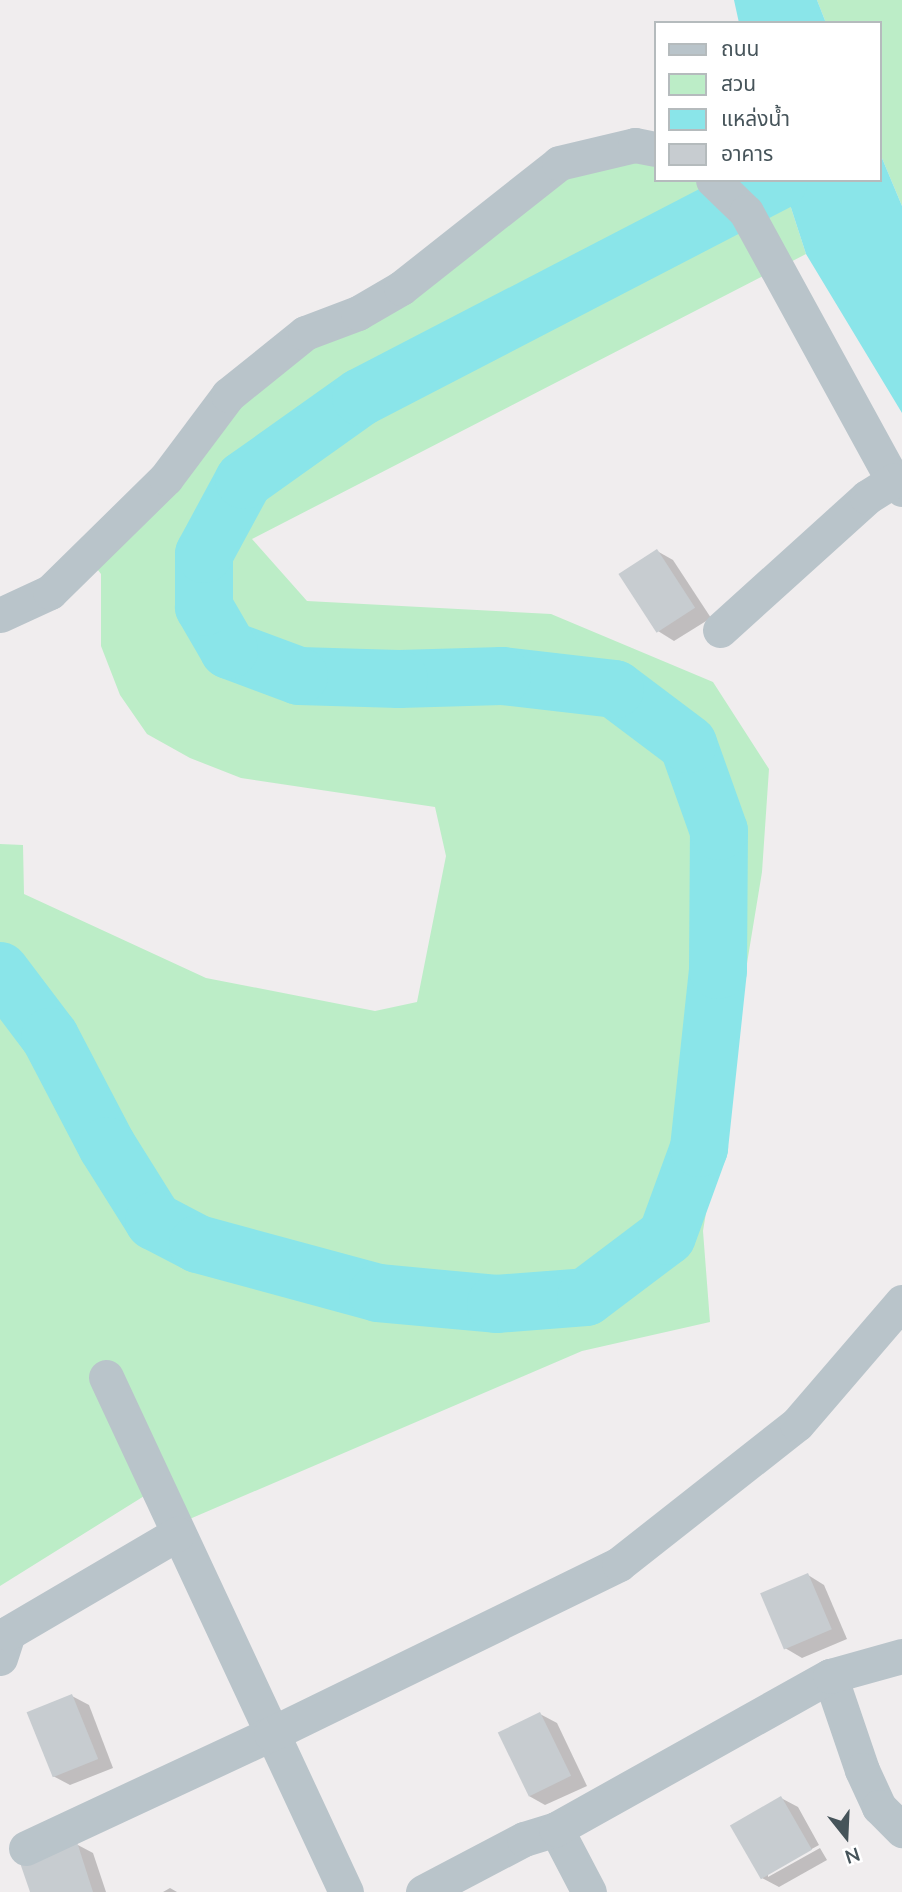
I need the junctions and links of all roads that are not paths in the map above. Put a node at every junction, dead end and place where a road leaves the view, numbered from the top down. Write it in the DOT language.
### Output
graph roads {
  1 [pos="654,149"];
  2 [pos="715,182"];
  3 [pos="897,485"];
  4 [pos="0,615"];
  5 [pos="720,630"];
  6 [pos="902,1302"];
  7 [pos="106,1377"];
  8 [pos="177,1534"];
  9 [pos="902,1656"];
  10 [pos="0,1658"];
  11 [pos="830,1676"];
  12 [pos="271,1734"];
  13 [pos="556,1829"];
  14 [pos="902,1830"];
  15 [pos="26,1848"];
  16 [pos="346,1892"];
  17 [pos="423,1892"];
  18 [pos="589,1892"];
  1 -- 4 [label="street"];
  2 -- 3 [label="street"];
  3 -- 5 [label="street"];
  6 -- 12 [label="street"];
  7 -- 8 [label="street"];
  8 -- 10 [label="street"];
  8 -- 12 [label="street"];
  9 -- 11 [label="street"];
  11 -- 13 [label="street"];
  11 -- 14 [label="street"];
  12 -- 15 [label="street"];
  12 -- 16 [label="street"];
  13 -- 17 [label="street"];
  13 -- 18 [label="street"];
}
